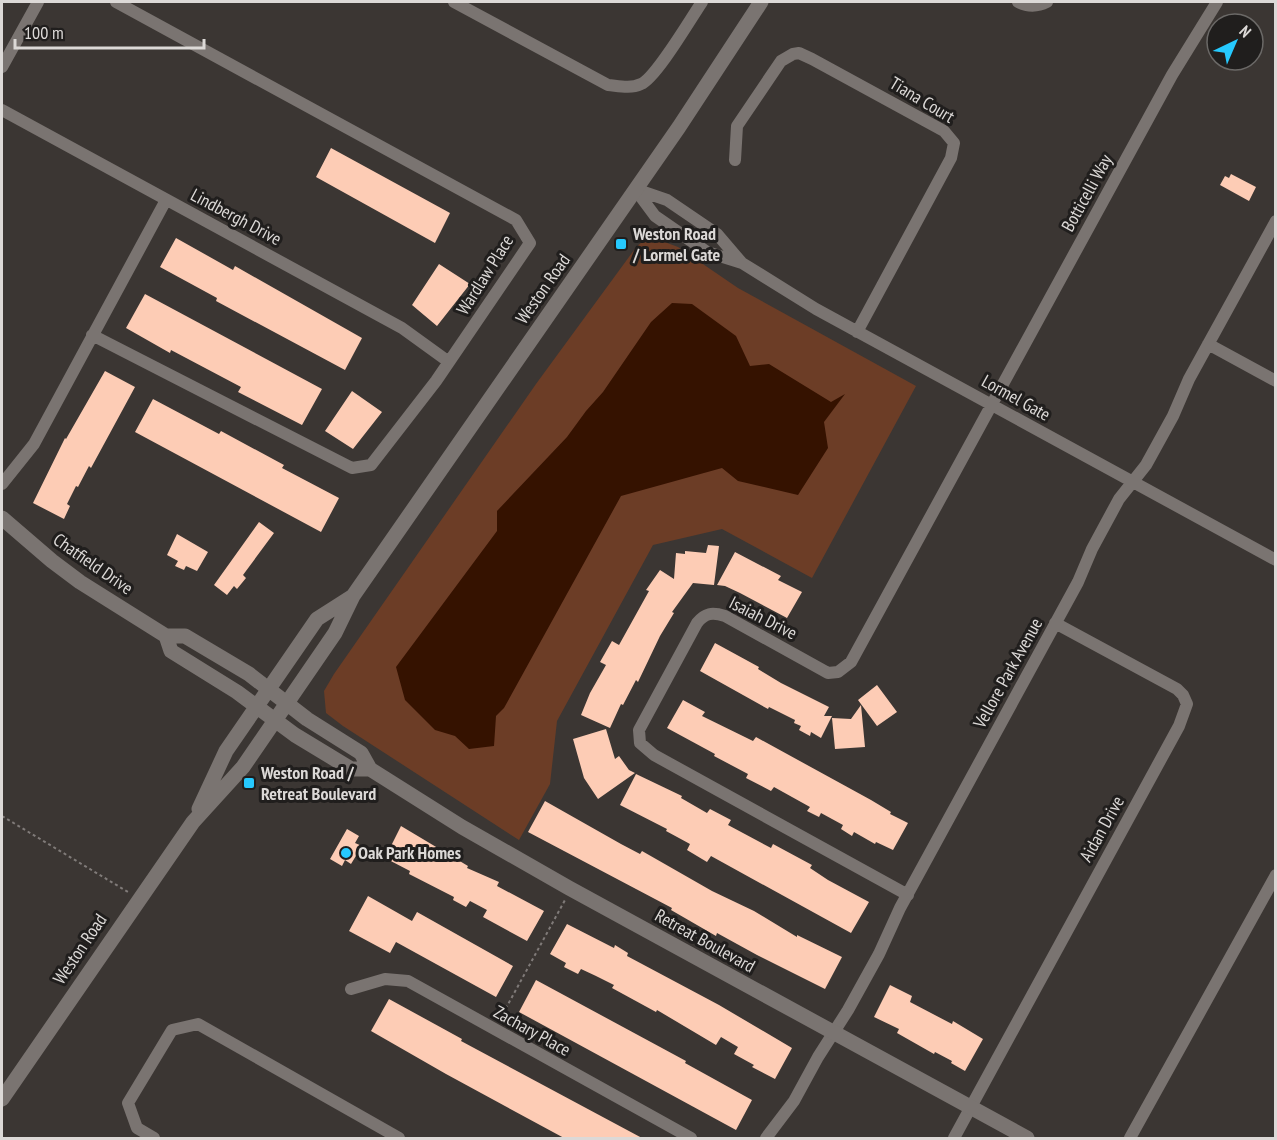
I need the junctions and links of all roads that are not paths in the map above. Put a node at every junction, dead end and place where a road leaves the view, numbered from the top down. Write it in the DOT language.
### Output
graph roads {
  1 [pos="38,2"];
  2 [pos="116,2"];
  3 [pos="454,2"];
  4 [pos="702,2"];
  5 [pos="761,2"];
  6 [pos="1018,2"];
  7 [pos="1047,2"];
  8 [pos="1217,2"];
  9 [pos="2,68"];
  10 [pos="2,110"];
  11 [pos="735,160"];
  12 [pos="635,189"];
  13 [pos="166,200"];
  14 [pos="1275,221"];
  15 [pos="742,262"];
  16 [pos="857,332"];
  17 [pos="92,335"];
  18 [pos="1208,344"];
  19 [pos="449,362"];
  20 [pos="1275,381"];
  21 [pos="992,405"];
  22 [pos="1132,482"];
  23 [pos="2,484"];
  24 [pos="2,518"];
  25 [pos="1275,560"];
  26 [pos="353,596"];
  27 [pos="1056,623"];
  28 [pos="166,636"];
  29 [pos="268,690"];
  30 [pos="286,703"];
  31 [pos="257,706"];
  32 [pos="275,720"];
  33 [pos="370,770"];
  34 [pos="193,822"];
  35 [pos="1275,875"];
  36 [pos="908,895"];
  37 [pos="351,990"];
  38 [pos="833,1032"];
  39 [pos="2,1099"];
  40 [pos="971,1106"];
  41 [pos="154,1138"];
  42 [pos="399,1138"];
  43 [pos="691,1138"];
  44 [pos="766,1138"];
  45 [pos="954,1138"];
  46 [pos="1027,1138"];
  47 [pos="1130,1138"];
  1 -- 9 [label="street"];
  2 -- 19 [label="street, Wardlaw Place"];
  3 -- 4 [label="street"];
  5 -- 12 [label="main road, Weston Road"];
  6 -- 7 [label="street"];
  8 -- 21 [label="street, Botticelli Way"];
  10 -- 13 [label="street, Lindbergh Drive"];
  11 -- 16 [label="street, Tiana Court"];
  12 -- 15 [label="street, Lormel Gate"];
  12 -- 15 [label="street, Lormel Gate"];
  12 -- 26 [label="main road, Weston Road"];
  13 -- 17 [label="street"];
  13 -- 19 [label="street, Lindbergh Drive"];
  14 -- 18 [label="street, Vellore Park Avenue"];
  15 -- 16 [label="street, Lormel Gate"];
  16 -- 21 [label="street, Lormel Gate"];
  17 -- 19 [label="street, Wardlaw Place"];
  17 -- 23 [label="street"];
  18 -- 20 [label="street"];
  18 -- 22 [label="street, Vellore Park Avenue"];
  21 -- 22 [label="street, Lormel Gate"];
  21 -- 36 [label="street, Isaiah Drive"];
  22 -- 25 [label="street, Lormel Gate"];
  22 -- 27 [label="street, Vellore Park Avenue"];
  24 -- 28 [label="main road, Chatfield Drive"];
  26 -- 29 [label="main road, Weston Road"];
  26 -- 30 [label="main road, Weston Road"];
  27 -- 36 [label="street, Vellore Park Avenue"];
  27 -- 40 [label="street, Aidan Drive"];
  28 -- 29 [label="main road, Chatfield Drive"];
  28 -- 31 [label="main road, Chatfield Drive"];
  29 -- 30 [label="main road, Chatfield Drive"];
  29 -- 31 [label="main road, Weston Road"];
  30 -- 32 [label="main road, Weston Road"];
  30 -- 33 [label="main road, Retreat Boulevard"];
  31 -- 32 [label="main road, Retreat Boulevard"];
  31 -- 34 [label="main road, Weston Road"];
  32 -- 33 [label="main road, Retreat Boulevard"];
  32 -- 34 [label="main road, Weston Road"];
  33 -- 38 [label="main road, Retreat Boulevard"];
  34 -- 39 [label="main road, Weston Road"];
  35 -- 47 [label="street"];
  36 -- 38 [label="street, Vellore Park Avenue"];
  37 -- 43 [label="street, Zachary Place"];
  38 -- 40 [label="main road, Retreat Boulevard"];
  38 -- 44 [label="street, Vellore Park Avenue"];
  40 -- 45 [label="street"];
  40 -- 46 [label="main road, Retreat Boulevard"];
  41 -- 42 [label="street"];
}
